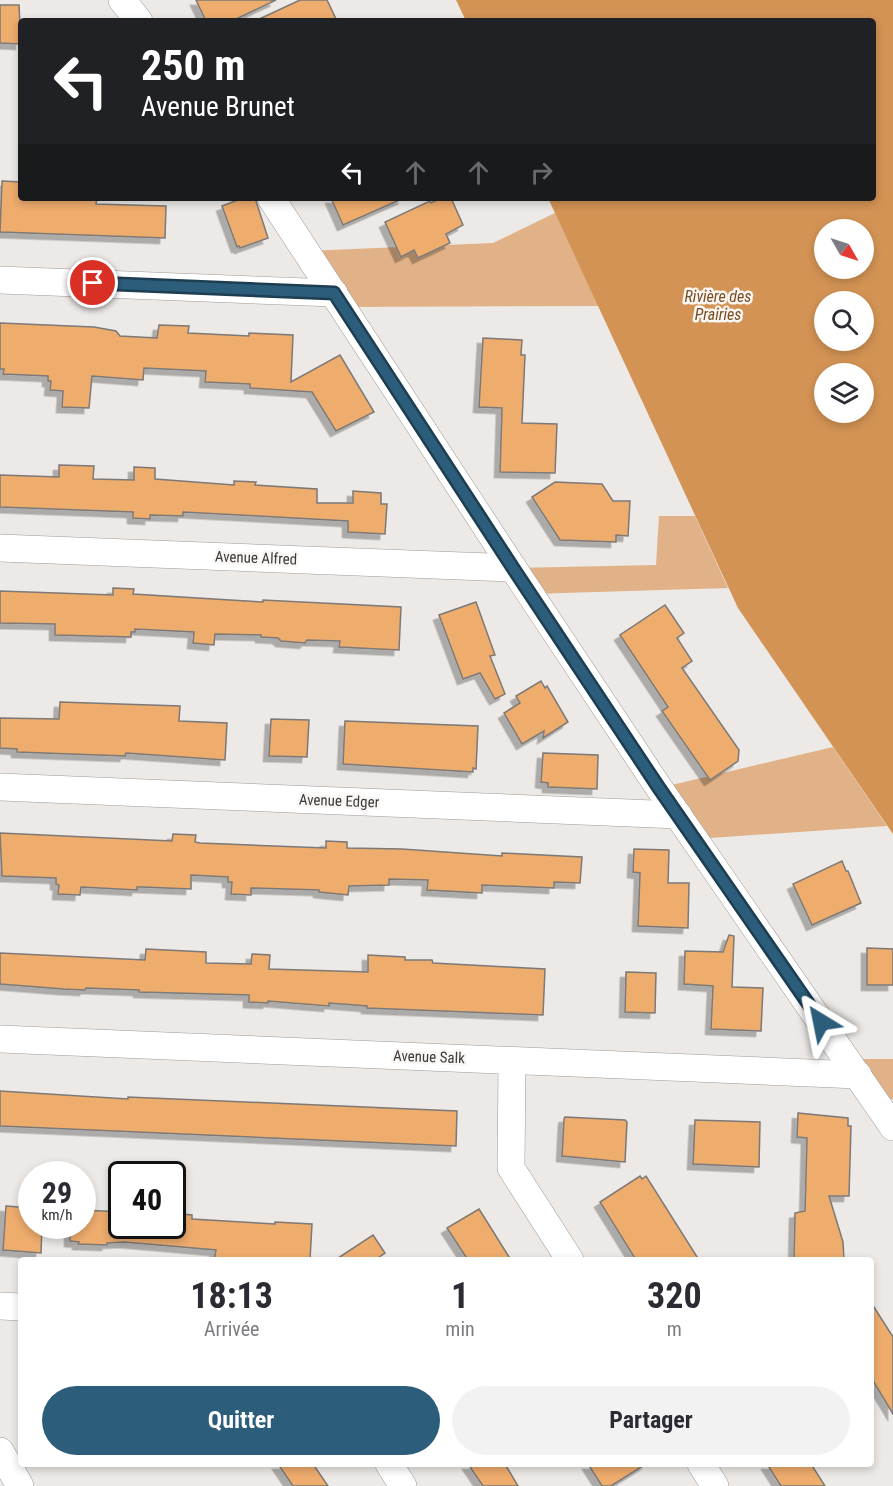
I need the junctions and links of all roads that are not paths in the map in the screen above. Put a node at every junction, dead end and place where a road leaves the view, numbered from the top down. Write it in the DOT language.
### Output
graph roads {
  1 [pos="122,0"];
  2 [pos="136,18"];
  3 [pos="273,201"];
  4 [pos="0,280"];
  5 [pos="334,293"];
  6 [pos="0,548"];
  7 [pos="513,568"];
  8 [pos="0,787"];
  9 [pos="678,815"];
  10 [pos="0,1039"];
  11 [pos="512,1061"];
  12 [pos="858,1076"];
  13 [pos="893,1127"];
  14 [pos="568,1257"];
  15 [pos="0,1306"];
  16 [pos="18,1307"];
  17 [pos="0,1451"];
  18 [pos="390,1467"];
  19 [pos="703,1467"];
  20 [pos="20,1486"];
  21 [pos="403,1486"];
  22 [pos="715,1486"];
  1 -- 2 [label="street"];
  3 -- 5 [label="street"];
  4 -- 5 [label="street"];
  5 -- 7 [label="street"];
  6 -- 7 [label="street, Avenue Alfred"];
  7 -- 9 [label="street"];
  8 -- 9 [label="street, Avenue Edger"];
  9 -- 12 [label="street"];
  10 -- 11 [label="street, Avenue Salk"];
  11 -- 12 [label="street, Avenue Salk"];
  11 -- 14 [label="street"];
  12 -- 13 [label="street"];
  15 -- 16 [label="street"];
  17 -- 20 [label="street"];
  18 -- 21 [label="street"];
  19 -- 22 [label="street"];
}
